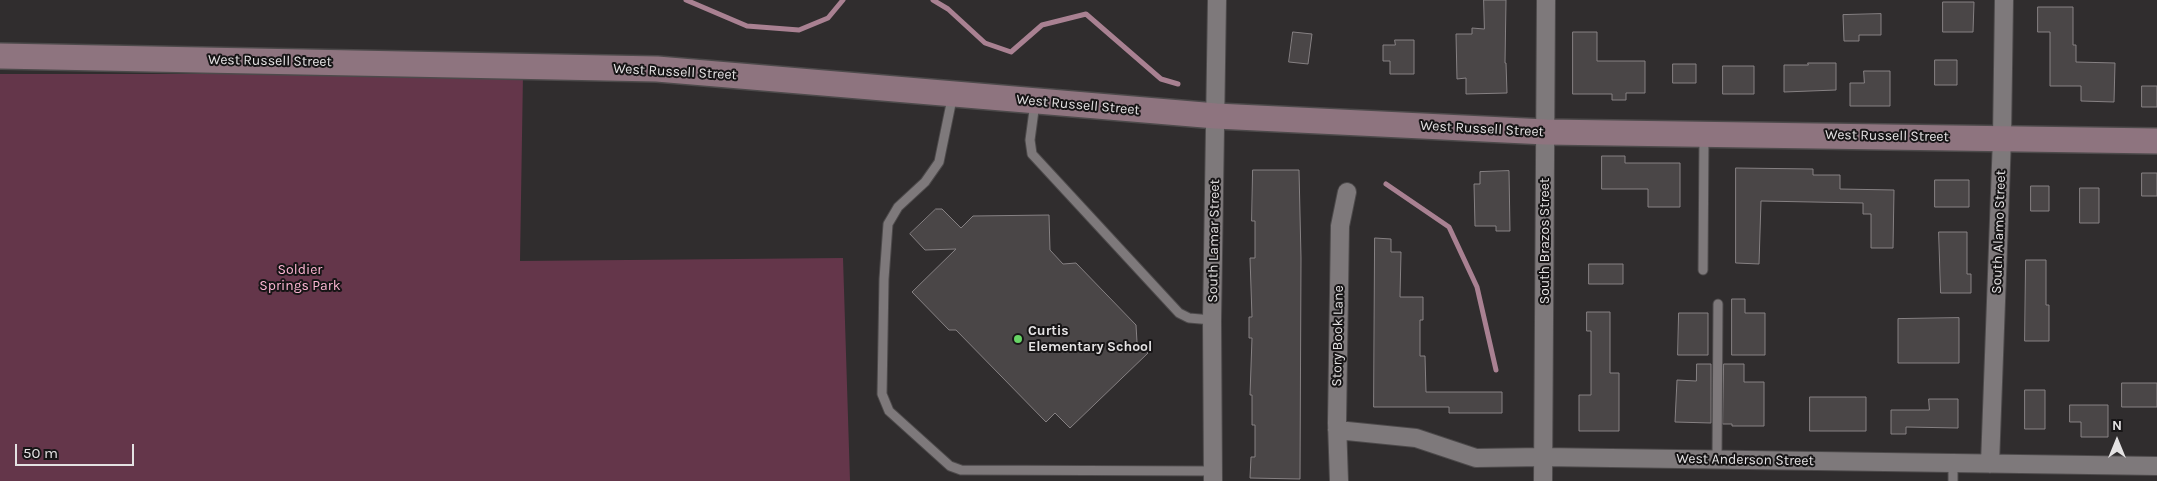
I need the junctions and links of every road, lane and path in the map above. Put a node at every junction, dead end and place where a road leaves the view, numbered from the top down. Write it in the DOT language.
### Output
graph roads {
  1 [pos="1217,0"];
  2 [pos="1546,0"];
  3 [pos="2004,0"];
  4 [pos="0,56"];
  5 [pos="953,94"];
  6 [pos="1035,101"];
  7 [pos="1216,116"];
  8 [pos="1546,132"];
  9 [pos="1704,134"];
  10 [pos="2002,138"];
  11 [pos="2157,141"];
  12 [pos="1347,192"];
  13 [pos="1703,270"];
  14 [pos="1718,304"];
  15 [pos="1212,320"];
  16 [pos="1337,430"];
  17 [pos="1543,457"];
  18 [pos="1716,459"];
  19 [pos="1953,463"];
  20 [pos="1990,464"];
  21 [pos="2157,466"];
  22 [pos="1212,476"];
  23 [pos="1338,481"];
  24 [pos="1543,481"];
  25 [pos="1953,481"];
  1 -- 7 [label="street, South Lamar Street"];
  2 -- 8 [label="street, South Brazos Street"];
  3 -- 10 [label="street, South Alamo Street"];
  4 -- 5 [label="street, West Russell Street"];
  5 -- 6 [label="street, West Russell Street"];
  5 -- 22 [label="lane"];
  6 -- 7 [label="street, West Russell Street"];
  6 -- 15 [label="lane"];
  7 -- 8 [label="street, West Russell Street"];
  7 -- 15 [label="street, South Lamar Street"];
  8 -- 9 [label="street, West Russell Street"];
  8 -- 17 [label="street, South Brazos Street"];
  9 -- 10 [label="street, West Russell Street"];
  9 -- 13 [label="lane"];
  10 -- 11 [label="street, West Russell Street"];
  10 -- 20 [label="street, South Alamo Street"];
  12 -- 16 [label="street, Story Book Lane"];
  14 -- 18 [label="lane"];
  15 -- 22 [label="street, South Lamar Street"];
  16 -- 17 [label="street, West Anderson Street"];
  16 -- 23 [label="street, Story Book Lane"];
  17 -- 18 [label="street, West Anderson Street"];
  17 -- 24 [label="street, South Brazos Street"];
  18 -- 19 [label="street, West Anderson Street"];
  19 -- 20 [label="street, West Anderson Street"];
  19 -- 25 [label="lane"];
  20 -- 21 [label="street, West Anderson Street"];
}
